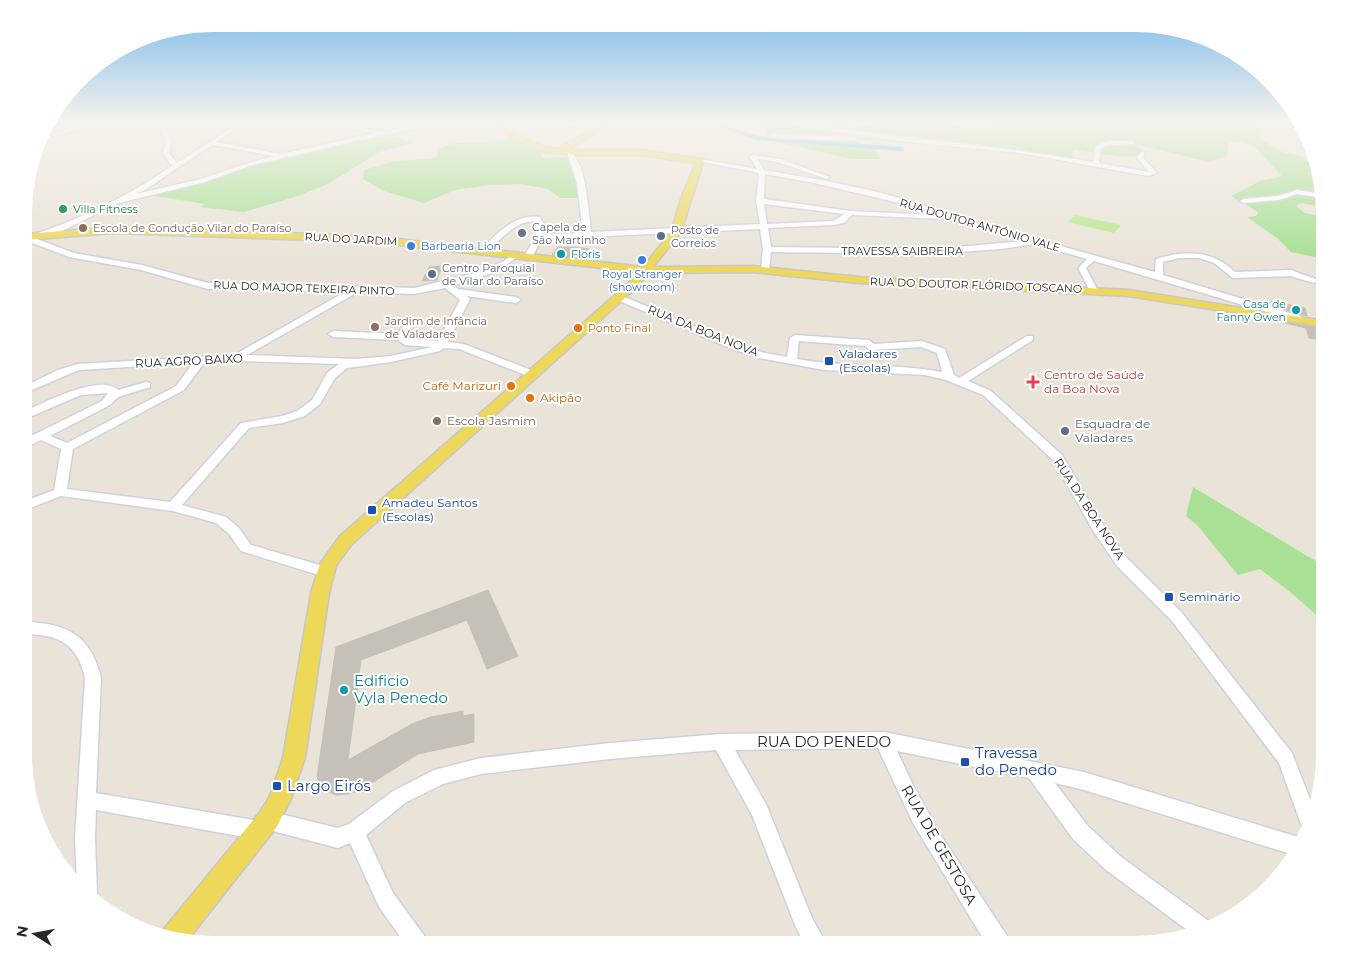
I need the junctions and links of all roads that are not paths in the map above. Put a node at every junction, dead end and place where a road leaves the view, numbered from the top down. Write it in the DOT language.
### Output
graph roads {
  1 [pos="173,168"];
  2 [pos="238,168"];
  3 [pos="577,168"];
  4 [pos="697,168"];
  5 [pos="741,168"];
  6 [pos="760,168"];
  7 [pos="802,168"];
  8 [pos="1115,168"];
  9 [pos="1150,168"];
  10 [pos="762,172"];
  11 [pos="837,187"];
  12 [pos="140,193"];
  13 [pos="1314,195"];
  14 [pos="877,196"];
  15 [pos="760,201"];
  16 [pos="1244,201"];
  17 [pos="850,213"];
  18 [pos="862,213"];
  19 [pos="948,218"];
  20 [pos="763,227"];
  21 [pos="676,232"];
  22 [pos="587,235"];
  23 [pos="32,237"];
  24 [pos="538,237"];
  25 [pos="32,238"];
  26 [pos="32,240"];
  27 [pos="1036,242"];
  28 [pos="767,249"];
  29 [pos="484,251"];
  30 [pos="521,256"];
  31 [pos="1093,257"];
  32 [pos="615,267"];
  33 [pos="645,270"];
  34 [pos="765,270"];
  35 [pos="1159,276"];
  36 [pos="1314,280"];
  37 [pos="446,284"];
  38 [pos="634,284"];
  39 [pos="1227,285"];
  40 [pos="1200,288"];
  41 [pos="358,290"];
  42 [pos="1093,290"];
  43 [pos="458,292"];
  44 [pos="620,298"];
  45 [pos="516,300"];
  46 [pos="1209,305"];
  47 [pos="1305,320"];
  48 [pos="411,321"];
  49 [pos="1316,322"];
  50 [pos="333,334"];
  51 [pos="401,337"];
  52 [pos="1030,338"];
  53 [pos="442,343"];
  54 [pos="235,358"];
  55 [pos="201,360"];
  56 [pos="358,361"];
  57 [pos="791,362"];
  58 [pos="532,374"];
  59 [pos="955,379"];
  60 [pos="146,386"];
  61 [pos="32,387"];
  62 [pos="114,395"];
  63 [pos="32,413"];
  64 [pos="43,437"];
  65 [pos="32,441"];
  66 [pos="67,447"];
  67 [pos="60,492"];
  68 [pos="32,503"];
  69 [pos="173,508"];
  70 [pos="325,572"];
  71 [pos="32,629"];
  72 [pos="884,740"];
  73 [pos="721,742"];
  74 [pos="1032,769"];
  75 [pos="87,800"];
  76 [pos="1306,814"];
  77 [pos="264,825"];
  78 [pos="355,832"];
  79 [pos="1292,845"];
  80 [pos="87,886"];
  81 [pos="1198,925"];
  82 [pos="177,933"];
  83 [pos="412,936"];
  84 [pos="811,936"];
  85 [pos="993,936"];
  1 -- 12 [label="street"];
  2 -- 12 [label="street"];
  3 -- 22 [label="street"];
  4 -- 21 [label="main road"];
  5 -- 10 [label="street, RUA DOUTOR ANTÓNIO VALE"];
  6 -- 10 [label="street"];
  7 -- 11 [label="street"];
  8 -- 9 [label="street"];
  10 -- 11 [label="street, RUA DOUTOR ANTÓNIO VALE"];
  10 -- 15 [label="street"];
  11 -- 14 [label="street, RUA DOUTOR ANTÓNIO VALE"];
  12 -- 23 [label="street"];
  13 -- 16 [label="street"];
  14 -- 18 [label="street"];
  14 -- 19 [label="street, RUA DOUTOR ANTÓNIO VALE"];
  15 -- 17 [label="street"];
  15 -- 20 [label="street"];
  17 -- 18 [label="street"];
  17 -- 20 [label="street"];
  18 -- 19 [label="street"];
  19 -- 27 [label="street, RUA DOUTOR ANTÓNIO VALE"];
  20 -- 21 [label="street"];
  20 -- 28 [label="street"];
  21 -- 22 [label="street"];
  21 -- 33 [label="main road"];
  22 -- 24 [label="street"];
  24 -- 29 [label="street"];
  24 -- 30 [label="street"];
  25 -- 29 [label="main road, RUA DO JARDIM"];
  26 -- 41 [label="street, RUA DO MAJOR TEIXEIRA PINTO"];
  27 -- 28 [label="street, TRAVESSA SAIBREIRA"];
  27 -- 31 [label="street, RUA DOUTOR ANTÓNIO VALE"];
  28 -- 34 [label="street"];
  29 -- 30 [label="main road, RUA DO JARDIM"];
  30 -- 32 [label="main road, RUA DO JARDIM"];
  30 -- 37 [label="street, RUA DO MAJOR TEIXEIRA PINTO"];
  31 -- 35 [label="street, RUA DOUTOR ANTÓNIO VALE"];
  31 -- 42 [label="street"];
  32 -- 33 [label="main road, RUA DO DOUTOR FLÓRIDO TOSCANO"];
  32 -- 38 [label="main road"];
  33 -- 34 [label="main road, RUA DO DOUTOR FLÓRIDO TOSCANO"];
  33 -- 38 [label="main road"];
  34 -- 42 [label="main road, RUA DO DOUTOR FLÓRIDO TOSCANO"];
  35 -- 39 [label="street"];
  35 -- 40 [label="street, RUA DOUTOR ANTÓNIO VALE"];
  36 -- 39 [label="street"];
  37 -- 41 [label="street, RUA DO MAJOR TEIXEIRA PINTO"];
  37 -- 43 [label="street"];
  38 -- 44 [label="main road"];
  39 -- 40 [label="street, RUA DOUTOR ANTÓNIO VALE"];
  39 -- 47 [label="street, RUA DOUTOR ANTÓNIO VALE"];
  40 -- 46 [label="street"];
  41 -- 54 [label="street"];
  42 -- 46 [label="main road, RUA DO DOUTOR FLÓRIDO TOSCANO"];
  43 -- 45 [label="street"];
  43 -- 53 [label="street"];
  44 -- 57 [label="street, RUA DA BOA NOVA"];
  44 -- 58 [label="main road"];
  46 -- 47 [label="main road, RUA DO DOUTOR FLÓRIDO TOSCANO"];
  47 -- 49 [label="main road, RUA DO DOUTOR FLÓRIDO TOSCANO"];
  48 -- 51 [label="street"];
  50 -- 51 [label="street"];
  51 -- 53 [label="street"];
  52 -- 59 [label="street"];
  53 -- 56 [label="street, RUA AGRO BAIXO"];
  53 -- 58 [label="street"];
  54 -- 55 [label="street, RUA AGRO BAIXO"];
  54 -- 56 [label="street, RUA AGRO BAIXO"];
  55 -- 61 [label="street, RUA AGRO BAIXO"];
  55 -- 66 [label="street"];
  56 -- 69 [label="street"];
  57 -- 59 [label="street, RUA DA BOA NOVA"];
  57 -- 59 [label="street"];
  58 -- 70 [label="main road"];
  59 -- 76 [label="street, RUA DA BOA NOVA"];
  60 -- 62 [label="street"];
  62 -- 63 [label="street"];
  62 -- 64 [label="street"];
  64 -- 65 [label="street"];
  64 -- 66 [label="street"];
  66 -- 67 [label="street"];
  67 -- 68 [label="street"];
  67 -- 69 [label="street"];
  69 -- 70 [label="street"];
  70 -- 77 [label="main road"];
  71 -- 75 [label="street"];
  72 -- 73 [label="street, RUA DO PENEDO"];
  72 -- 74 [label="street, RUA DO PENEDO"];
  72 -- 85 [label="street, RUA DE GESTOSA"];
  73 -- 78 [label="street, RUA DO PENEDO"];
  73 -- 84 [label="street"];
  74 -- 79 [label="street, RUA DO PENEDO"];
  74 -- 81 [label="street"];
  75 -- 77 [label="street"];
  75 -- 80 [label="street"];
  77 -- 78 [label="street"];
  77 -- 82 [label="main road"];
  78 -- 83 [label="street"];
}
